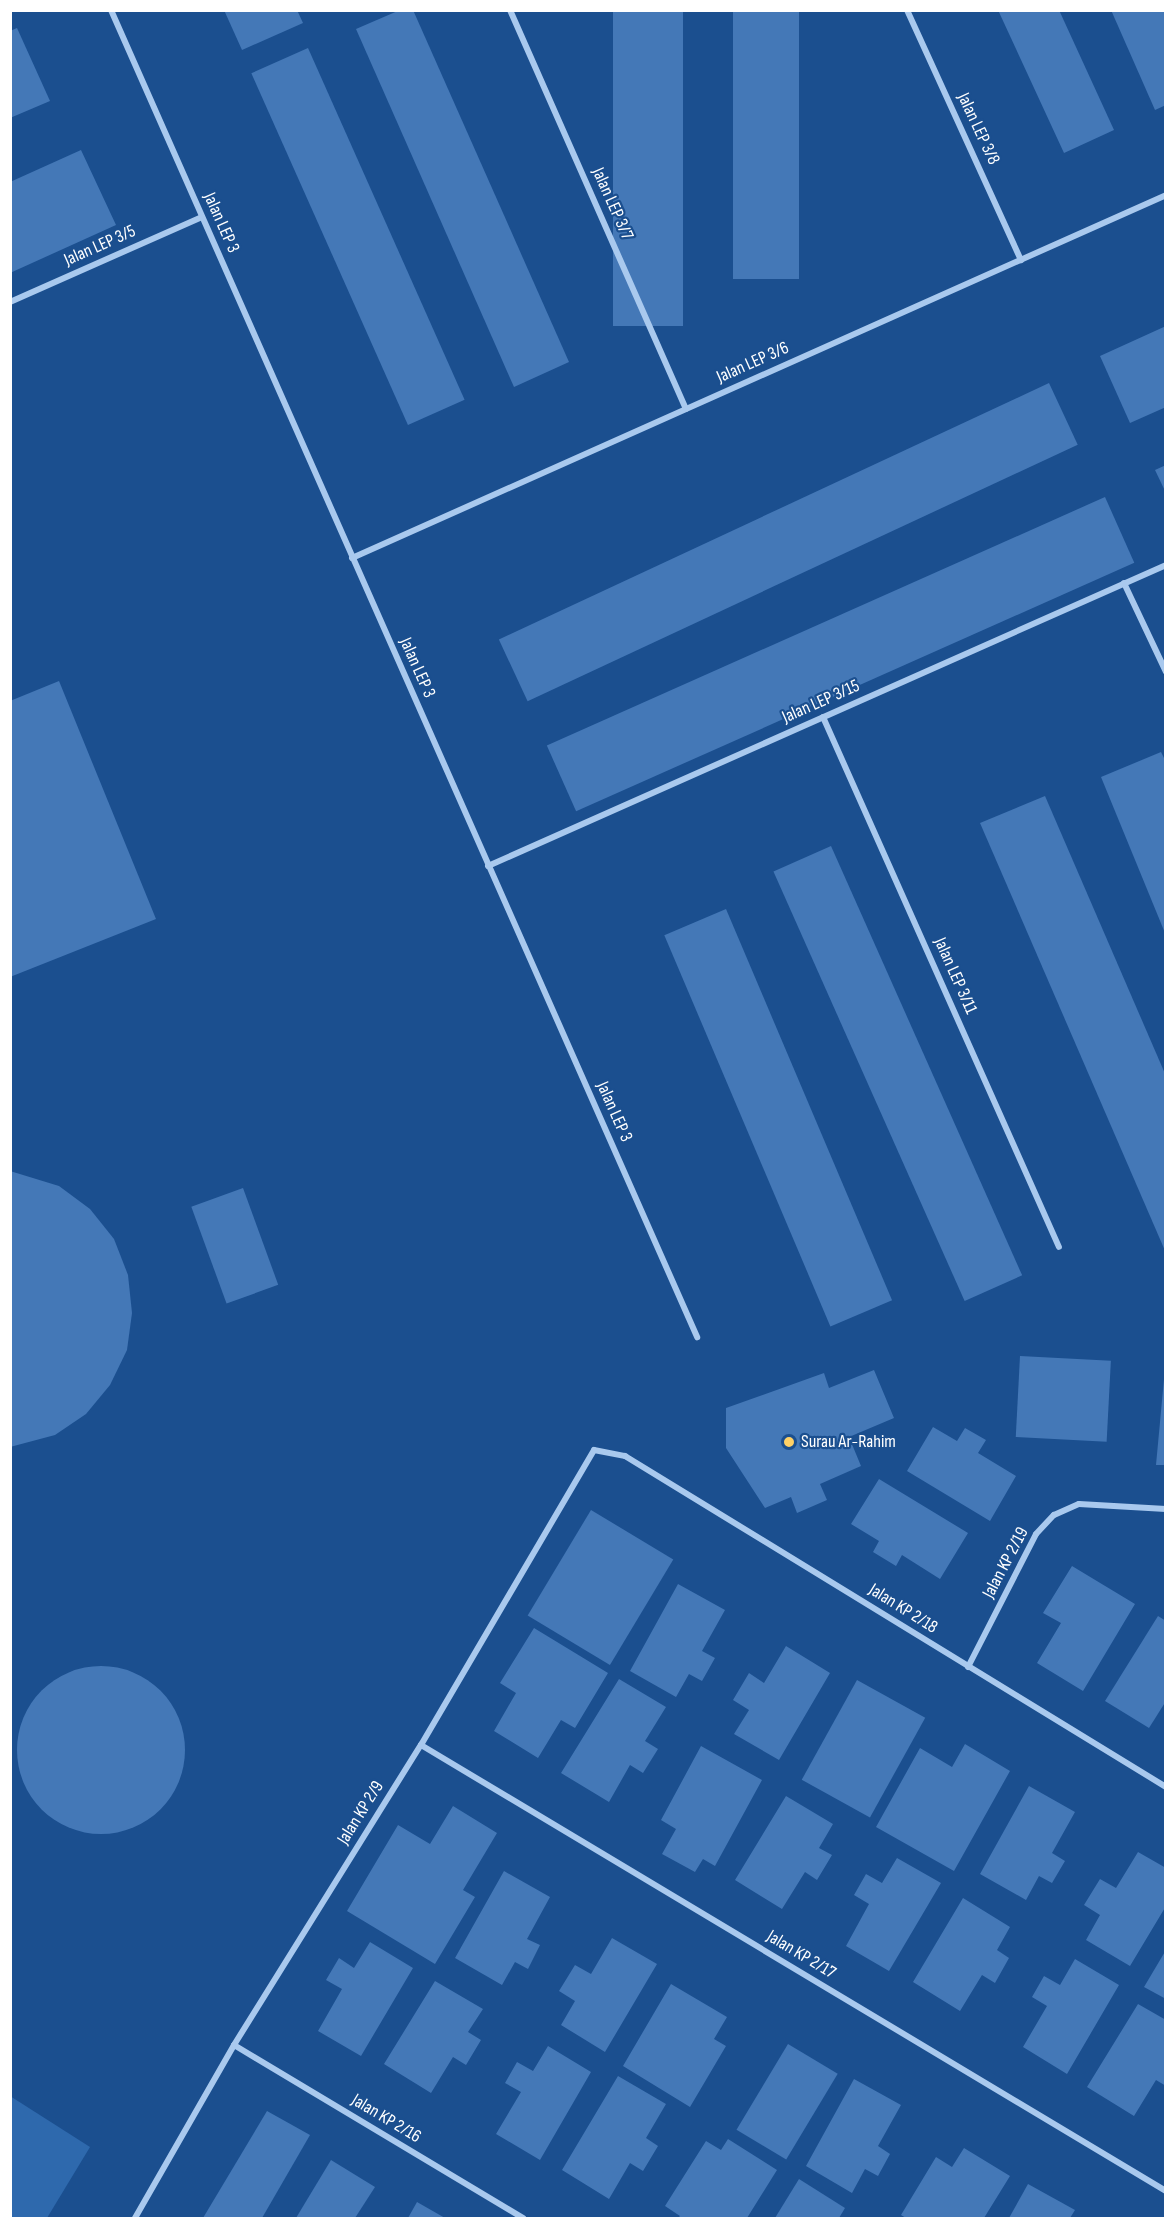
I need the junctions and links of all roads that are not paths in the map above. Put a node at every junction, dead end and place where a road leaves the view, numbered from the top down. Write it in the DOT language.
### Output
graph roads {
  1 [pos="111,10"];
  2 [pos="510,10"];
  3 [pos="907,10"];
  4 [pos="1166,195"];
  5 [pos="202,216"];
  6 [pos="1021,260"];
  7 [pos="10,302"];
  8 [pos="686,409"];
  9 [pos="352,558"];
  10 [pos="1166,565"];
  11 [pos="1124,583"];
  12 [pos="1166,672"];
  13 [pos="823,717"];
  14 [pos="488,866"];
  15 [pos="1059,1248"];
  16 [pos="697,1337"];
  17 [pos="625,1456"];
  18 [pos="1166,1509"];
  19 [pos="968,1666"];
  20 [pos="421,1745"];
  21 [pos="1166,1787"];
  22 [pos="234,2045"];
  23 [pos="1166,2191"];
  24 [pos="135,2218"];
  25 [pos="523,2218"];
  1 -- 5 [label="street, Jalan LEP 3"];
  2 -- 8 [label="street, Jalan LEP 3/7"];
  3 -- 6 [label="street, Jalan LEP 3/8"];
  4 -- 6 [label="street, Jalan LEP 3/6"];
  5 -- 7 [label="street, Jalan LEP 3/5"];
  5 -- 9 [label="street, Jalan LEP 3"];
  6 -- 8 [label="street, Jalan LEP 3/6"];
  8 -- 9 [label="street, Jalan LEP 3/6"];
  9 -- 14 [label="street, Jalan LEP 3"];
  10 -- 11 [label="street, Jalan LEP 3/15"];
  11 -- 12 [label="street"];
  11 -- 13 [label="street, Jalan LEP 3/15"];
  13 -- 14 [label="street, Jalan LEP 3/15"];
  13 -- 15 [label="street, Jalan LEP 3/11"];
  14 -- 16 [label="street, Jalan LEP 3"];
  17 -- 19 [label="street, Jalan KP 2/18"];
  17 -- 20 [label="street, Jalan KP 2/9"];
  18 -- 19 [label="street, Jalan KP 2/19"];
  19 -- 21 [label="street, Jalan KP 2/18"];
  20 -- 22 [label="street, Jalan KP 2/9"];
  20 -- 23 [label="street, Jalan KP 2/17"];
  22 -- 24 [label="street, Jalan KP 2/9"];
  22 -- 25 [label="street, Jalan KP 2/16"];
}
